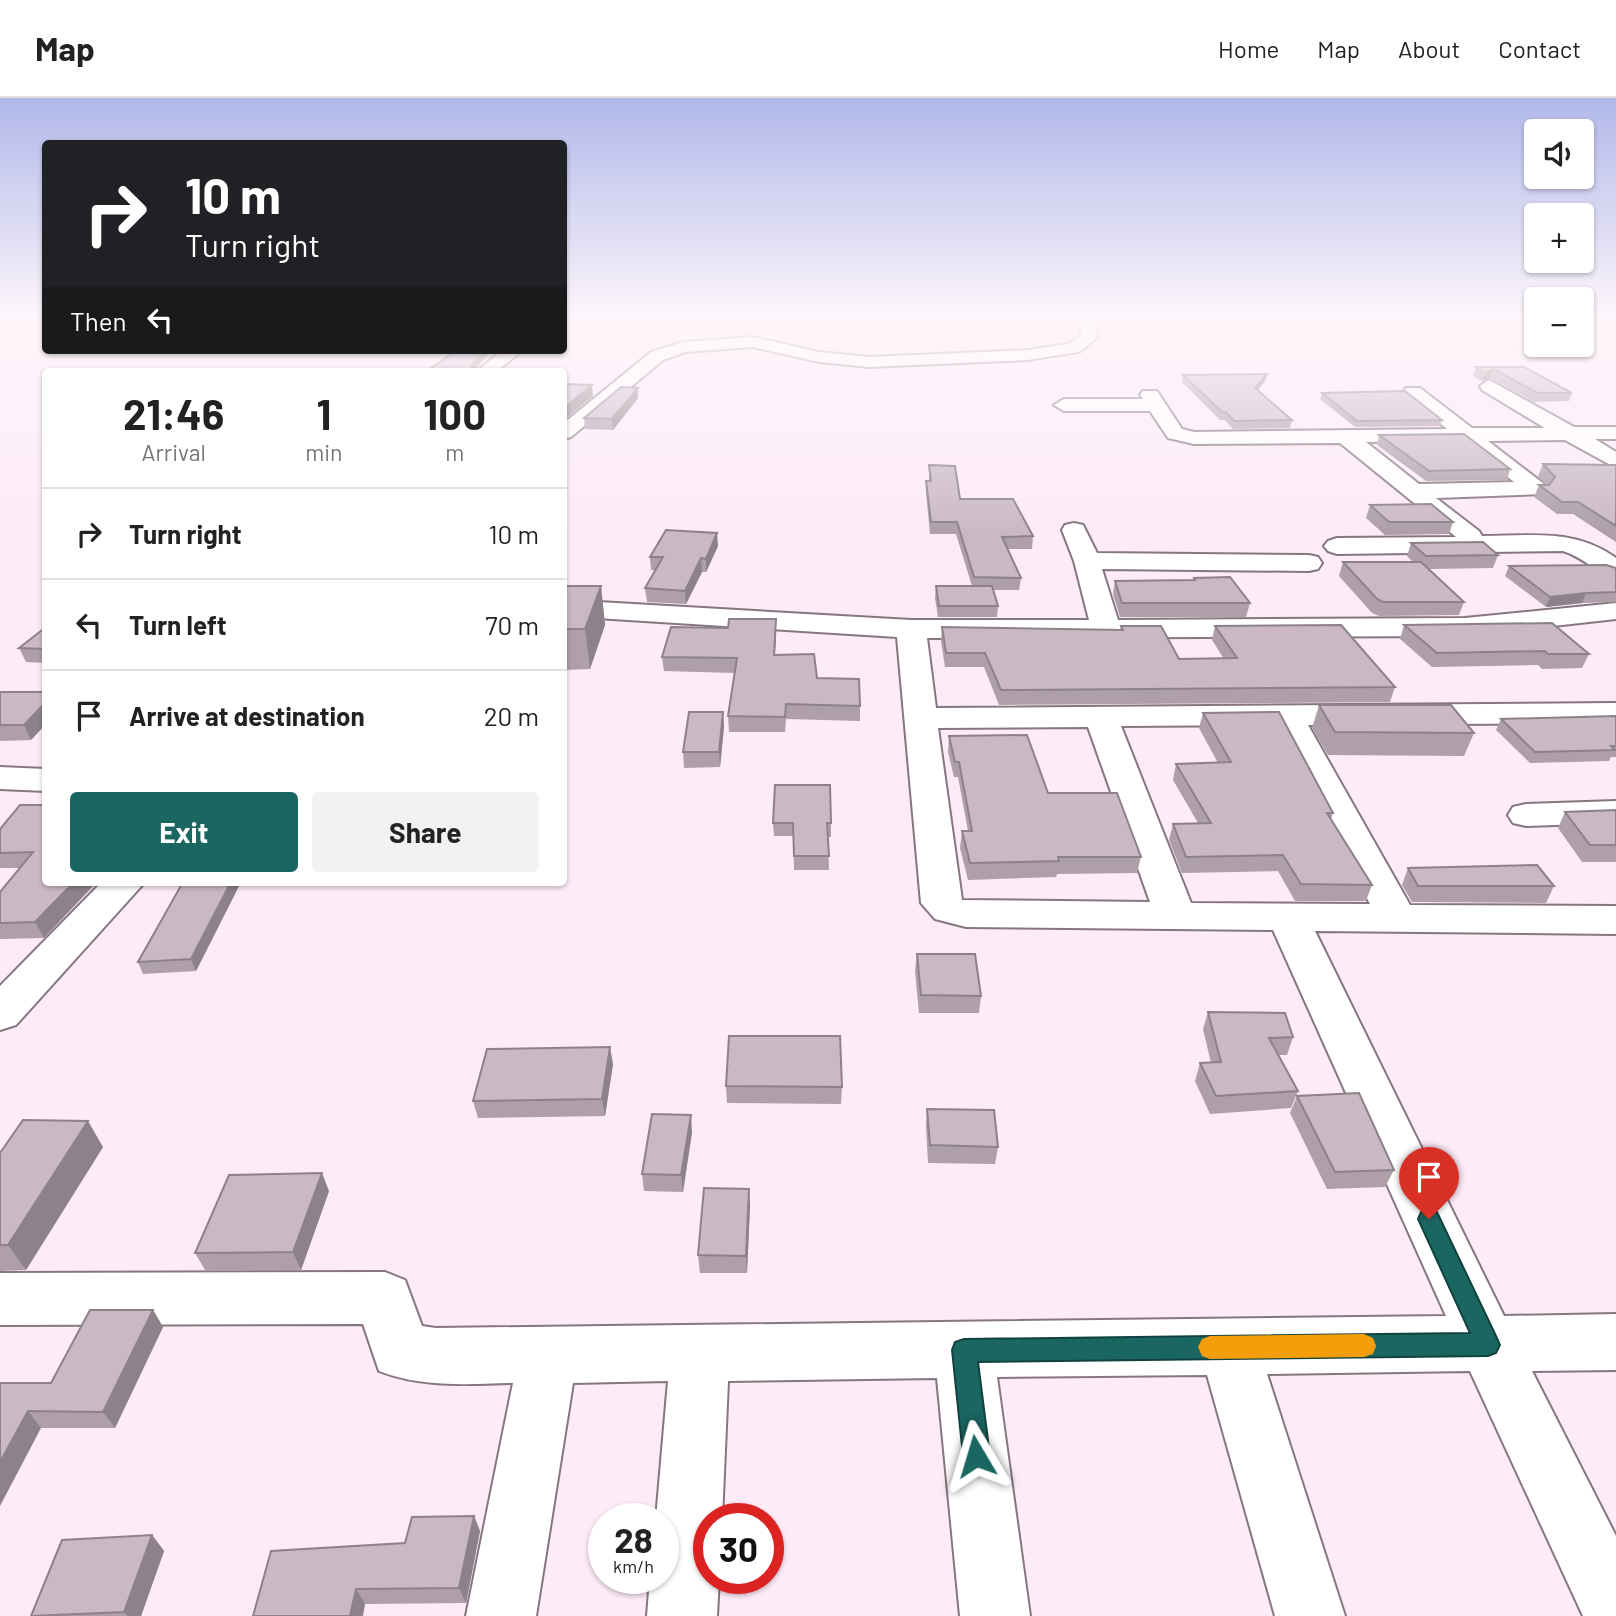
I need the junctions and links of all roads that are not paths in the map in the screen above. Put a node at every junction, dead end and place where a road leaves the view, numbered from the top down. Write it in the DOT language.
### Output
graph roads {
  1 [pos="615,391"];
  2 [pos="1413,391"];
  3 [pos="1497,391"];
  4 [pos="1064,405"];
  5 [pos="567,431"];
  6 [pos="1616,433"];
  7 [pos="1570,434"];
  8 [pos="1471,435"];
  9 [pos="1346,437"];
  10 [pos="1616,461"];
  11 [pos="1412,491"];
  12 [pos="1074,530"];
  13 [pos="1480,544"];
  14 [pos="1337,546"];
  15 [pos="1087,561"];
  16 [pos="1309,563"];
  17 [pos="1616,570"];
  18 [pos="567,608"];
  19 [pos="1616,611"];
  20 [pos="911,629"];
  21 [pos="1105,629"];
  22 [pos="1616,712"];
  23 [pos="1286,714"];
  24 [pos="1101,716"];
  25 [pos="920,718"];
  26 [pos="0,778"];
  27 [pos="42,780"];
  28 [pos="1616,812"];
  29 [pos="1526,815"];
  30 [pos="121,886"];
  31 [pos="1175,915"];
  32 [pos="1287,917"];
  33 [pos="1398,919"];
  34 [pos="1616,920"];
  35 [pos="0,1014"];
  36 [pos="0,1298"];
  37 [pos="1616,1342"];
  38 [pos="1488,1345"];
  39 [pos="1229,1347"];
  40 [pos="964,1350"];
  41 [pos="700,1353"];
  42 [pos="548,1355"];
  43 [pos="1616,1610"];
  44 [pos="501,1616"];
  45 [pos="682,1616"];
  46 [pos="995,1616"];
  47 [pos="1310,1616"];
  1 -- 5 [label="street"];
  2 -- 8 [label="street"];
  3 -- 7 [label="street"];
  4 -- 9 [label="street"];
  6 -- 7 [label="street"];
  7 -- 8 [label="street"];
  7 -- 10 [label="street"];
  8 -- 9 [label="street"];
  8 -- 11 [label="street"];
  9 -- 11 [label="street"];
  11 -- 13 [label="street"];
  12 -- 15 [label="street"];
  13 -- 14 [label="street"];
  13 -- 17 [label="street"];
  15 -- 16 [label="street"];
  15 -- 21 [label="street"];
  18 -- 20 [label="street"];
  19 -- 21 [label="street"];
  20 -- 21 [label="street"];
  20 -- 25 [label="street"];
  22 -- 23 [label="street"];
  23 -- 24 [label="street"];
  23 -- 33 [label="street"];
  24 -- 25 [label="street"];
  24 -- 31 [label="street"];
  25 -- 31 [label="street"];
  26 -- 27 [label="street"];
  28 -- 29 [label="street"];
  30 -- 35 [label="street"];
  31 -- 32 [label="street"];
  32 -- 33 [label="street"];
  32 -- 38 [label="street"];
  33 -- 34 [label="street"];
  36 -- 42 [label="street"];
  37 -- 38 [label="street"];
  38 -- 39 [label="street"];
  38 -- 43 [label="street"];
  39 -- 40 [label="street"];
  39 -- 47 [label="street"];
  40 -- 41 [label="street"];
  40 -- 46 [label="street"];
  41 -- 42 [label="street"];
  41 -- 45 [label="street"];
  42 -- 44 [label="street"];
}
